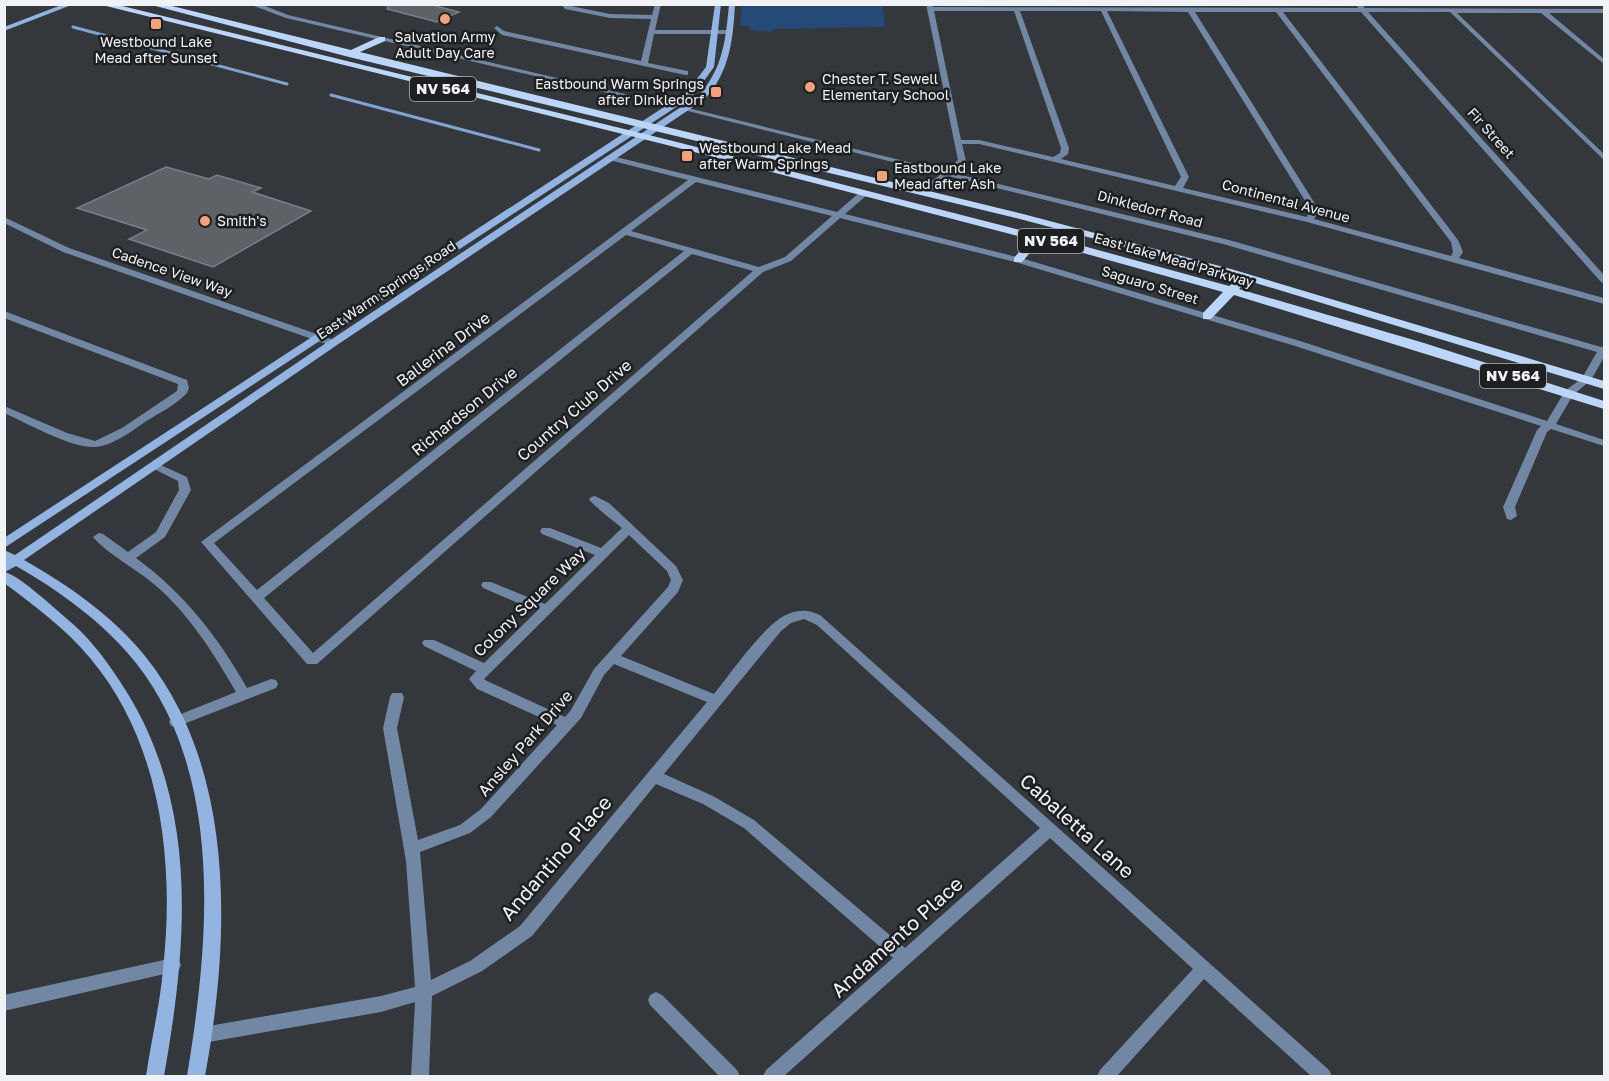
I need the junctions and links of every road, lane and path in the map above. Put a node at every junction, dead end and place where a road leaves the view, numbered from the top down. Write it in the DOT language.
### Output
graph roads {
  1 [pos="54,4"];
  2 [pos="71,4"];
  3 [pos="102,4"];
  4 [pos="152,4"];
  5 [pos="252,4"];
  6 [pos="564,4"];
  7 [pos="658,4"];
  8 [pos="718,4"];
  9 [pos="732,4"];
  10 [pos="930,7"];
  11 [pos="1360,7"];
  12 [pos="1016,9"];
  13 [pos="1103,9"];
  14 [pos="1190,9"];
  15 [pos="1277,9"];
  16 [pos="1450,10"];
  17 [pos="1542,10"];
  18 [pos="1605,10"];
  19 [pos="655,16"];
  20 [pos="4,22"];
  21 [pos="497,28"];
  22 [pos="4,29"];
  23 [pos="652,32"];
  24 [pos="714,32"];
  25 [pos="730,32"];
  26 [pos="382,39"];
  27 [pos="252,42"];
  28 [pos="352,54"];
  29 [pos="1605,62"];
  30 [pos="644,64"];
  31 [pos="358,68"];
  32 [pos="685,73"];
  33 [pos="456,78"];
  34 [pos="672,106"];
  35 [pos="684,109"];
  36 [pos="644,124"];
  37 [pos="657,128"];
  38 [pos="627,134"];
  39 [pos="642,138"];
  40 [pos="957,142"];
  41 [pos="612,158"];
  42 [pos="1605,158"];
  43 [pos="1056,159"];
  44 [pos="949,172"];
  45 [pos="696,178"];
  46 [pos="1179,187"];
  47 [pos="923,193"];
  48 [pos="863,194"];
  49 [pos="838,215"];
  50 [pos="4,219"];
  51 [pos="1309,220"];
  52 [pos="626,232"];
  53 [pos="1038,237"];
  54 [pos="449,250"];
  55 [pos="691,250"];
  56 [pos="465,255"];
  57 [pos="1018,260"];
  58 [pos="1453,260"];
  59 [pos="760,270"];
  60 [pos="1227,272"];
  61 [pos="1605,280"];
  62 [pos="1230,290"];
  63 [pos="1605,301"];
  64 [pos="1345,306"];
  65 [pos="4,314"];
  66 [pos="1207,316"];
  67 [pos="316,337"];
  68 [pos="333,343"];
  69 [pos="1604,350"];
  70 [pos="1586,380"];
  71 [pos="1605,385"];
  72 [pos="1569,393"];
  73 [pos="1605,405"];
  74 [pos="4,409"];
  75 [pos="1551,425"];
  76 [pos="1605,443"];
  77 [pos="154,465"];
  78 [pos="595,500"];
  79 [pos="1511,516"];
  80 [pos="629,528"];
  81 [pos="546,531"];
  82 [pos="99,537"];
  83 [pos="4,544"];
  84 [pos="602,553"];
  85 [pos="127,559"];
  86 [pos="8,561"];
  87 [pos="4,576"];
  88 [pos="487,585"];
  89 [pos="257,597"];
  90 [pos="545,609"];
  91 [pos="800,615"];
  92 [pos="429,643"];
  93 [pos="612,658"];
  94 [pos="484,669"];
  95 [pos="271,684"];
  96 [pos="244,694"];
  97 [pos="397,698"];
  98 [pos="716,700"];
  99 [pos="176,722"];
  100 [pos="567,724"];
  101 [pos="653,777"];
  102 [pos="1049,829"];
  103 [pos="412,849"];
  104 [pos="905,958"];
  105 [pos="173,965"];
  106 [pos="1203,969"];
  107 [pos="424,992"];
  108 [pos="656,1000"];
  109 [pos="4,1003"];
  110 [pos="203,1035"];
  111 [pos="155,1077"];
  112 [pos="196,1077"];
  113 [pos="420,1077"];
  114 [pos="731,1077"];
  115 [pos="772,1077"];
  116 [pos="1106,1077"];
  117 [pos="1323,1077"];
  1 -- 20 [label="main road"];
  2 -- 22 [label="main road"];
  3 -- 27 [label="main road, East Lake Mead Parkway / NV 564"];
  4 -- 28 [label="main road, East Lake Mead Parkway / NV 564"];
  5 -- 26 [label="street"];
  6 -- 19 [label="street"];
  7 -- 19 [label="street"];
  8 -- 24 [label="main road, East Warm Springs Road"];
  9 -- 25 [label="main road, East Warm Springs Road"];
  10 -- 12 [label="street"];
  10 -- 40 [label="street"];
  11 -- 15 [label="street"];
  11 -- 16 [label="street"];
  11 -- 61 [label="street, Fir Street"];
  12 -- 13 [label="street"];
  12 -- 43 [label="street"];
  13 -- 14 [label="street"];
  13 -- 46 [label="street"];
  14 -- 15 [label="street"];
  14 -- 51 [label="street"];
  15 -- 58 [label="street"];
  16 -- 17 [label="street"];
  16 -- 42 [label="street"];
  17 -- 18 [label="street"];
  17 -- 29 [label="street"];
  19 -- 23 [label="street"];
  21 -- 30 [label="street"];
  23 -- 24 [label="street"];
  23 -- 30 [label="street"];
  24 -- 25 [label="street"];
  24 -- 34 [label="main road, East Warm Springs Road"];
  25 -- 35 [label="main road, East Warm Springs Road"];
  26 -- 28 [label="main road"];
  26 -- 34 [label="street"];
  27 -- 28 [label="main road"];
  27 -- 31 [label="main road, East Lake Mead Parkway / NV 564"];
  28 -- 33 [label="main road, East Lake Mead Parkway / NV 564"];
  30 -- 32 [label="street"];
  31 -- 33 [label="main road"];
  31 -- 38 [label="main road, East Lake Mead Parkway / NV 564"];
  33 -- 36 [label="main road, East Lake Mead Parkway / NV 564"];
  34 -- 36 [label="main road, East Warm Springs Road"];
  35 -- 37 [label="main road, East Warm Springs Road"];
  35 -- 44 [label="street, Dinkledorf Road"];
  36 -- 37 [label="main road, East Lake Mead Parkway / NV 564"];
  36 -- 38 [label="main road, East Warm Springs Road"];
  37 -- 39 [label="main road, East Warm Springs Road"];
  37 -- 47 [label="main road, East Lake Mead Parkway / NV 564"];
  38 -- 39 [label="main road, East Lake Mead Parkway / NV 564"];
  38 -- 54 [label="main road, East Warm Springs Road"];
  39 -- 41 [label="main road, East Warm Springs Road"];
  39 -- 48 [label="main road, East Lake Mead Parkway / NV 564"];
  40 -- 43 [label="street, Continental Avenue"];
  40 -- 44 [label="street"];
  41 -- 45 [label="street, Saguaro Street"];
  41 -- 56 [label="main road, East Warm Springs Road"];
  43 -- 46 [label="street, Continental Avenue"];
  44 -- 47 [label="street"];
  44 -- 69 [label="street, Dinkledorf Road"];
  45 -- 49 [label="street, Saguaro Street"];
  45 -- 52 [label="street, Ballerina Drive"];
  46 -- 51 [label="street, Continental Avenue"];
  47 -- 60 [label="main road, East Lake Mead Parkway / NV 564"];
  48 -- 49 [label="street, Country Club Drive"];
  48 -- 53 [label="main road, East Lake Mead Parkway / NV 564"];
  49 -- 57 [label="street, Saguaro Street"];
  49 -- 59 [label="street, Country Club Drive"];
  50 -- 67 [label="street, Cadence View Way"];
  51 -- 58 [label="street, Continental Avenue"];
  52 -- 55 [label="street"];
  52 -- 89 [label="street, Ballerina Drive"];
  53 -- 57 [label="main road"];
  53 -- 60 [label="main road"];
  53 -- 62 [label="main road, East Lake Mead Parkway / NV 564"];
  54 -- 56 [label="main road"];
  54 -- 67 [label="main road, East Warm Springs Road"];
  55 -- 59 [label="street"];
  55 -- 89 [label="street, Richardson Drive"];
  56 -- 68 [label="main road, East Warm Springs Road"];
  57 -- 66 [label="street, Saguaro Street"];
  58 -- 63 [label="street, Continental Avenue"];
  59 -- 89 [label="street, Country Club Drive"];
  60 -- 64 [label="main road, East Lake Mead Parkway / NV 564"];
  62 -- 64 [label="main road"];
  62 -- 66 [label="main road"];
  62 -- 72 [label="main road, East Lake Mead Parkway / NV 564"];
  64 -- 70 [label="main road, East Lake Mead Parkway / NV 564"];
  65 -- 74 [label="street"];
  66 -- 75 [label="street, Saguaro Street"];
  67 -- 68 [label="street, Cadence View Way"];
  67 -- 83 [label="main road, East Warm Springs Road"];
  68 -- 77 [label="main road, East Warm Springs Road"];
  69 -- 70 [label="street"];
  70 -- 71 [label="main road, East Lake Mead Parkway / NV 564"];
  70 -- 72 [label="street"];
  72 -- 73 [label="main road, East Lake Mead Parkway / NV 564"];
  72 -- 75 [label="street"];
  75 -- 76 [label="street, Saguaro Street"];
  75 -- 79 [label="street"];
  77 -- 85 [label="street"];
  77 -- 86 [label="main road, East Warm Springs Road"];
  78 -- 80 [label="street, Ansley Park Drive"];
  80 -- 84 [label="street, Colony Square Way"];
  80 -- 93 [label="street, Ansley Park Drive"];
  81 -- 84 [label="street"];
  82 -- 85 [label="street"];
  84 -- 90 [label="street, Colony Square Way"];
  85 -- 96 [label="street"];
  86 -- 99 [label="main road"];
  87 -- 105 [label="main road"];
  88 -- 90 [label="street"];
  90 -- 94 [label="street, Colony Square Way"];
  91 -- 98 [label="street, Andantino Place"];
  91 -- 102 [label="street, Cabaletta Lane"];
  92 -- 94 [label="street"];
  93 -- 98 [label="street"];
  93 -- 100 [label="street, Ansley Park Drive"];
  94 -- 100 [label="street, Colony Square Way"];
  95 -- 96 [label="street"];
  96 -- 99 [label="street"];
  97 -- 103 [label="street"];
  98 -- 101 [label="street, Andantino Place"];
  99 -- 110 [label="main road"];
  100 -- 103 [label="street, Ansley Park Drive"];
  101 -- 104 [label="street"];
  101 -- 107 [label="street, Andantino Place"];
  102 -- 104 [label="street, Andamento Place"];
  102 -- 106 [label="street, Cabaletta Lane"];
  103 -- 107 [label="street"];
  104 -- 115 [label="street, Andamento Place"];
  105 -- 109 [label="street"];
  105 -- 111 [label="main road"];
  106 -- 116 [label="street"];
  106 -- 117 [label="street, Cabaletta Lane"];
  107 -- 110 [label="street, Andantino Place"];
  107 -- 113 [label="street"];
  108 -- 114 [label="street"];
  110 -- 112 [label="main road"];
}
